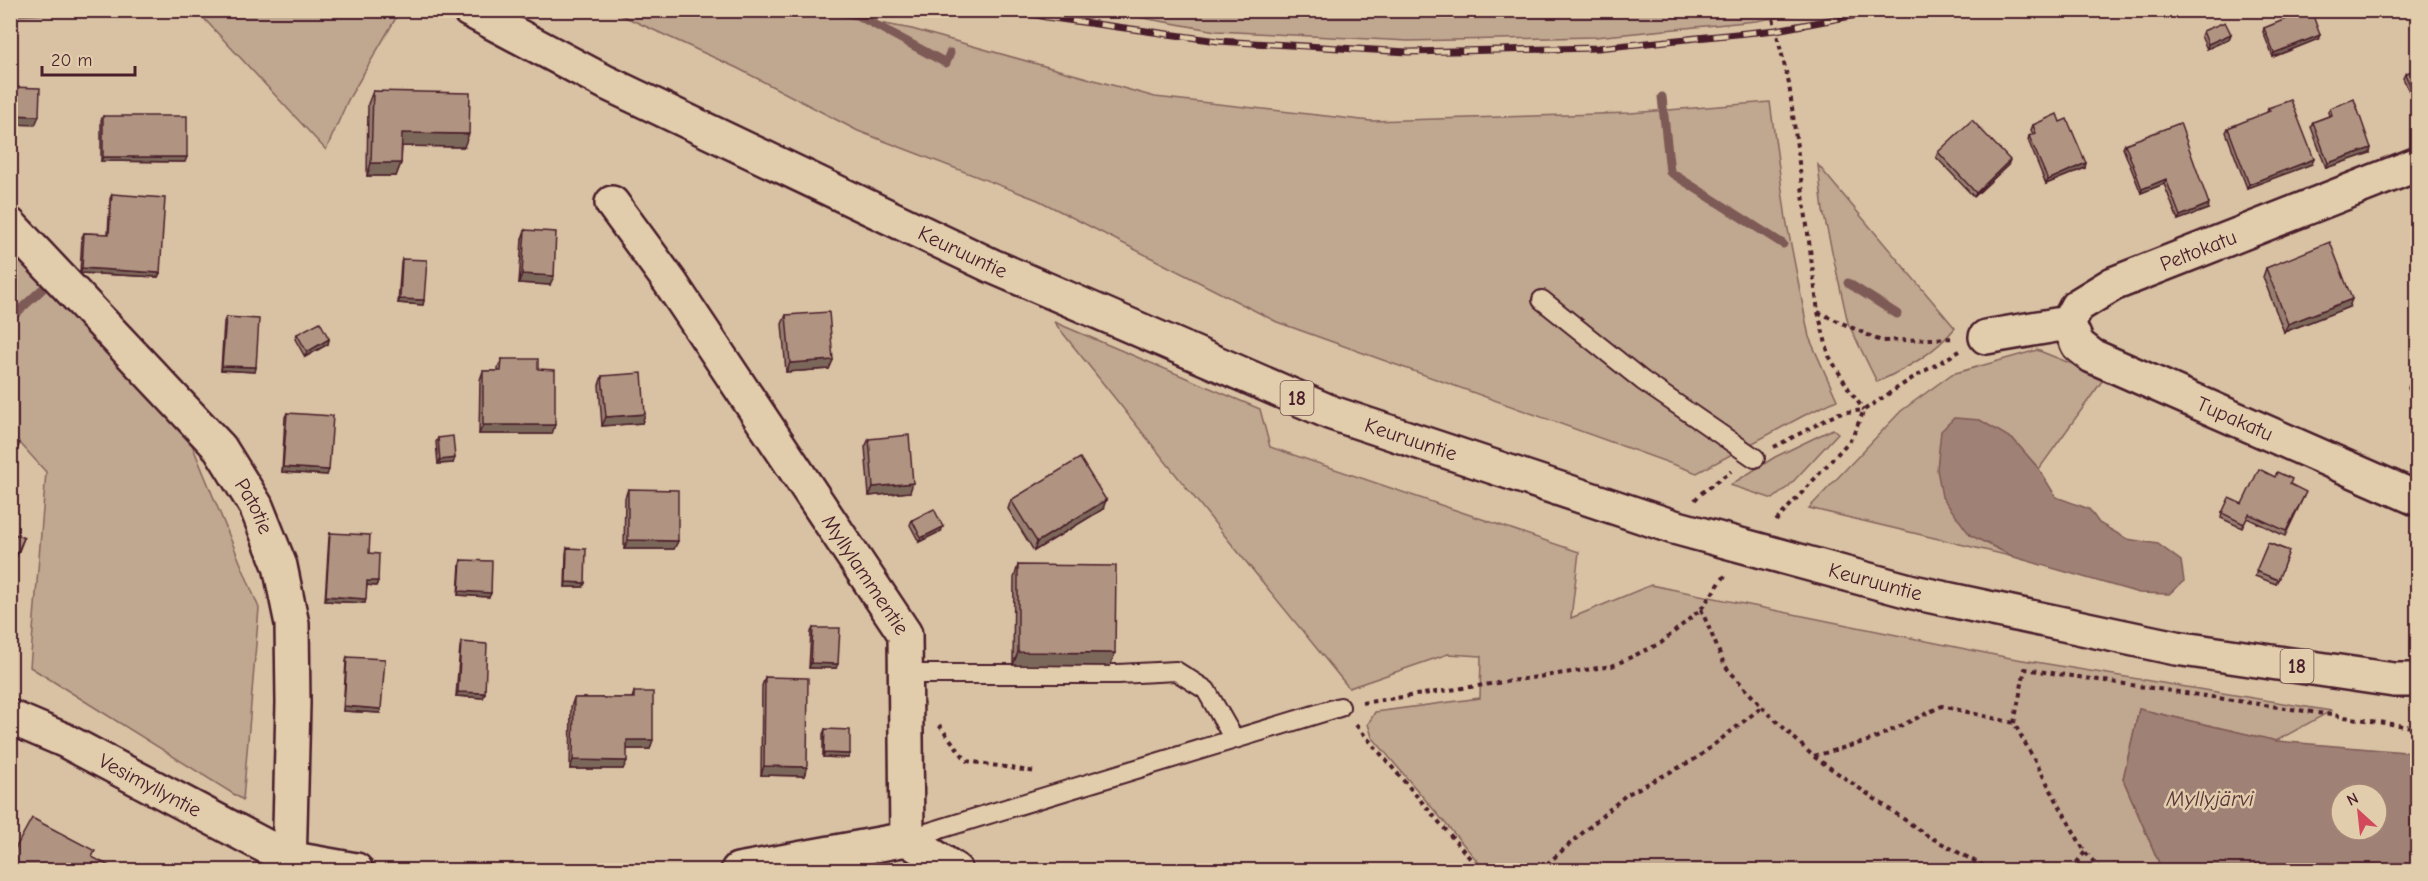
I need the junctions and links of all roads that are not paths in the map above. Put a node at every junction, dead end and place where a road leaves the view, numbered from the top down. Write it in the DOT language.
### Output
graph roads {
  1 [pos="469,10"];
  2 [pos="2418,164"];
  3 [pos="612,203"];
  4 [pos="10,225"];
  5 [pos="1542,300"];
  6 [pos="2068,323"];
  7 [pos="1986,337"];
  8 [pos="1755,458"];
  9 [pos="2418,499"];
  10 [pos="909,674"];
  11 [pos="2418,680"];
  12 [pos="1340,706"];
  13 [pos="10,717"];
  14 [pos="1234,739"];
  15 [pos="908,839"];
  16 [pos="289,864"];
  17 [pos="356,870"];
  18 [pos="738,870"];
  19 [pos="955,870"];
  1 -- 11 [label="main road, Keuruuntie / 18"];
  2 -- 6 [label="main road, Peltokatu"];
  3 -- 10 [label="main road, Myllylammentie"];
  4 -- 16 [label="main road, Patotie"];
  5 -- 8 [label="lane"];
  6 -- 7 [label="main road"];
  6 -- 9 [label="main road, Tupakatu"];
  10 -- 14 [label="lane"];
  10 -- 15 [label="main road, Myllylammentie"];
  12 -- 14 [label="lane"];
  13 -- 16 [label="main road, Vesimyllyntie"];
  14 -- 15 [label="lane"];
  15 -- 18 [label="main road"];
  15 -- 19 [label="main road"];
  16 -- 17 [label="main road"];
}
